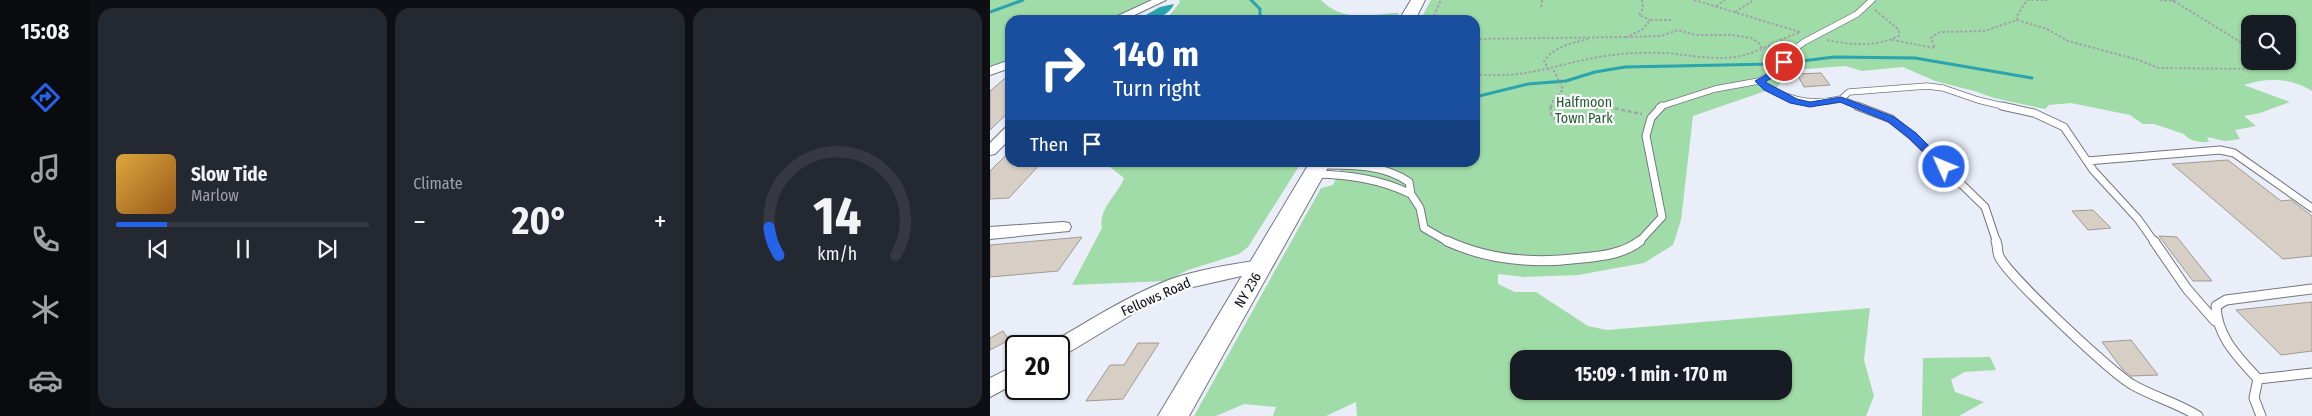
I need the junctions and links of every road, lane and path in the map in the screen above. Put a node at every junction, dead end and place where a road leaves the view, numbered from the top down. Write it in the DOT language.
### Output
graph roads {
  1 [pos="1161,0"];
  2 [pos="1418,0"];
  3 [pos="1441,0"];
  4 [pos="1542,0"];
  5 [pos="1642,0"];
  6 [pos="1694,0"];
  7 [pos="1725,0"];
  8 [pos="1754,0"];
  9 [pos="1872,0"];
  10 [pos="2027,0"];
  11 [pos="2048,0"];
  12 [pos="2160,0"];
  13 [pos="2172,1"];
  14 [pos="1879,5"];
  15 [pos="1716,6"];
  16 [pos="1541,7"];
  17 [pos="1735,12"];
  18 [pos="1126,15"];
  19 [pos="1410,15"];
  20 [pos="1434,15"];
  21 [pos="1650,20"];
  22 [pos="1671,20"];
  23 [pos="2018,20"];
  24 [pos="1800,32"];
  25 [pos="1595,37"];
  26 [pos="1628,37"];
  27 [pos="1814,37"];
  28 [pos="1480,39"];
  29 [pos="1892,40"];
  30 [pos="2241,43"];
  31 [pos="1763,50"];
  32 [pos="1005,66"];
  33 [pos="1553,69"];
  34 [pos="2241,69"];
  35 [pos="1549,70"];
  36 [pos="990,71"];
  37 [pos="1480,74"];
  38 [pos="1759,81"];
  39 [pos="1841,99"];
  40 [pos="1652,116"];
  41 [pos="1005,136"];
  42 [pos="990,151"];
  43 [pos="2087,161"];
  44 [pos="1318,167"];
  45 [pos="1374,167"];
  46 [pos="1411,194"];
  47 [pos="2312,208"];
  48 [pos="1063,227"];
  49 [pos="990,233"];
  50 [pos="1262,266"];
  51 [pos="2312,289"];
  52 [pos="2215,320"];
  53 [pos="1070,342"];
  54 [pos="2312,373"];
  55 [pos="1005,379"];
  56 [pos="2258,379"];
  57 [pos="990,388"];
  58 [pos="1173,416"];
  59 [pos="2198,416"];
  60 [pos="2261,416"];
  1 -- 18 [label="street"];
  2 -- 19 [label="main road"];
  3 -- 20 [label="path"];
  4 -- 16 [label="path"];
  5 -- 21 [label="path"];
  6 -- 15 [label="path"];
  7 -- 15 [label="path"];
  8 -- 17 [label="path"];
  9 -- 27 [label="lane"];
  10 -- 11 [label="path"];
  10 -- 23 [label="path"];
  12 -- 13 [label="path"];
  13 -- 30 [label="path"];
  14 -- 29 [label="path"];
  15 -- 17 [label="path"];
  17 -- 24 [label="path"];
  21 -- 22 [label="path"];
  21 -- 26 [label="path"];
  23 -- 29 [label="path"];
  23 -- 34 [label="path"];
  24 -- 27 [label="path"];
  24 -- 31 [label="path"];
  25 -- 26 [label="path"];
  25 -- 28 [label="path"];
  25 -- 35 [label="path"];
  26 -- 31 [label="path"];
  27 -- 29 [label="path"];
  27 -- 38 [label="lane"];
  31 -- 33 [label="path"];
  32 -- 36 [label="street"];
  33 -- 35 [label="path"];
  33 -- 40 [label="path"];
  35 -- 37 [label="path"];
  38 -- 39 [label="lane"];
  38 -- 40 [label="lane"];
  39 -- 43 [label="lane"];
  39 -- 59 [label="lane"];
  40 -- 46 [label="lane"];
  41 -- 42 [label="street"];
  43 -- 47 [label="lane"];
  43 -- 52 [label="lane"];
  44 -- 46 [label="lane"];
  44 -- 50 [label="main road, NY 236 / NY 236"];
  45 -- 46 [label="lane"];
  48 -- 49 [label="street"];
  50 -- 53 [label="street, Fellows Road"];
  50 -- 58 [label="main road, NY 236 / NY 236"];
  51 -- 52 [label="lane"];
  52 -- 56 [label="lane"];
  54 -- 56 [label="lane"];
  55 -- 57 [label="street"];
  56 -- 60 [label="lane"];
}
